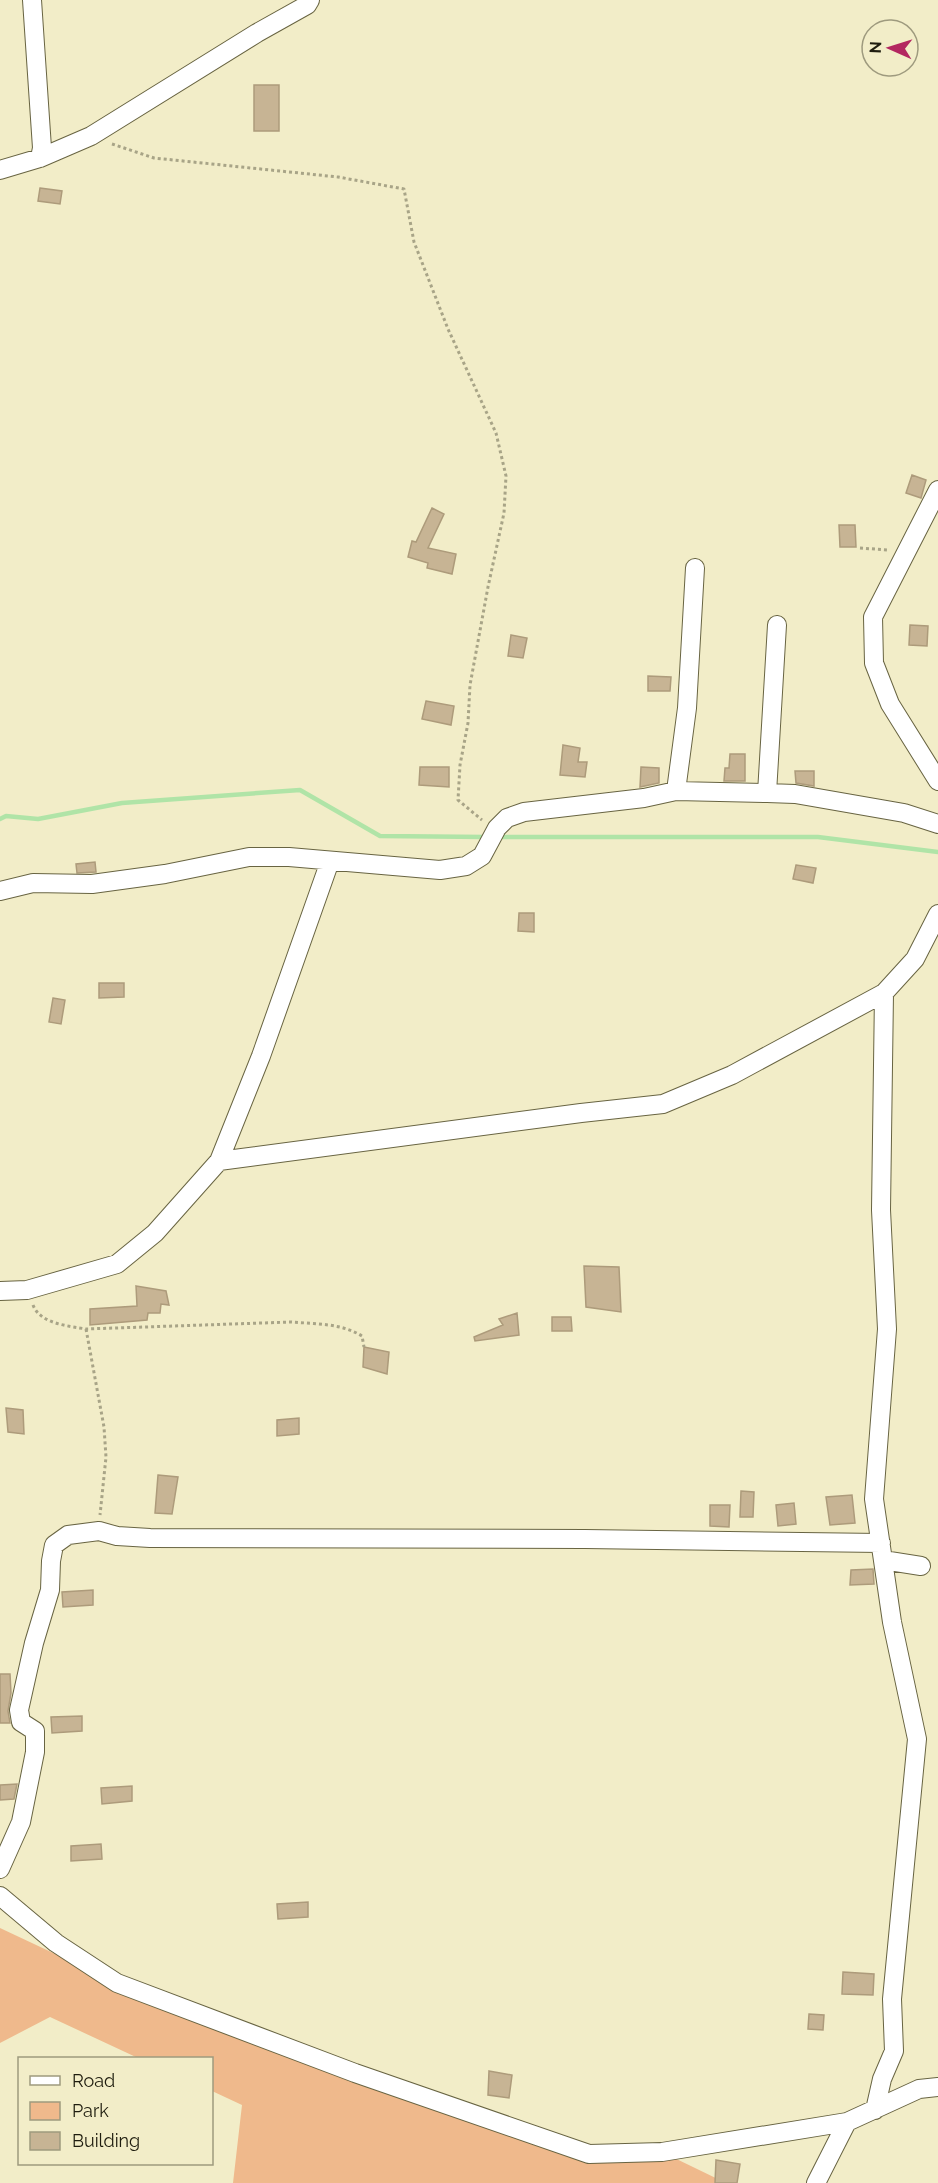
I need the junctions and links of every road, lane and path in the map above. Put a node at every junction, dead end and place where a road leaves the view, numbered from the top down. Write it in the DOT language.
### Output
graph roads {
  1 [pos="32,0"];
  2 [pos="310,0"];
  3 [pos="91,136"];
  4 [pos="40,158"];
  5 [pos="0,170"];
  6 [pos="938,490"];
  7 [pos="860,548"];
  8 [pos="907,552"];
  9 [pos="695,568"];
  10 [pos="777,625"];
  11 [pos="938,781"];
  12 [pos="676,791"];
  13 [pos="766,793"];
  14 [pos="938,824"];
  15 [pos="492,835"];
  16 [pos="330,861"];
  17 [pos="0,891"];
  18 [pos="938,914"];
  19 [pos="884,993"];
  20 [pos="219,1161"];
  21 [pos="27,1290"];
  22 [pos="0,1291"];
  23 [pos="86,1329"];
  24 [pos="364,1347"];
  25 [pos="99,1531"];
  26 [pos="882,1552"];
  27 [pos="921,1566"];
  28 [pos="0,1869"];
  29 [pos="0,1896"];
  30 [pos="938,2086"];
  31 [pos="875,2110"];
  32 [pos="847,2122"];
  33 [pos="816,2183"];
  1 -- 4 [label="street"];
  2 -- 3 [label="street"];
  3 -- 4 [label="street"];
  3 -- 15 [label="path"];
  4 -- 5 [label="street"];
  6 -- 8 [label="street"];
  7 -- 8 [label="path"];
  8 -- 11 [label="street"];
  9 -- 12 [label="street"];
  10 -- 13 [label="street"];
  12 -- 13 [label="street"];
  12 -- 15 [label="street"];
  13 -- 14 [label="street"];
  15 -- 16 [label="street"];
  16 -- 17 [label="street"];
  16 -- 20 [label="street"];
  18 -- 19 [label="street"];
  19 -- 20 [label="street"];
  19 -- 26 [label="street"];
  20 -- 21 [label="street"];
  21 -- 22 [label="street"];
  21 -- 23 [label="path"];
  23 -- 24 [label="path"];
  23 -- 25 [label="path"];
  25 -- 26 [label="street"];
  25 -- 28 [label="street"];
  26 -- 27 [label="street"];
  26 -- 31 [label="street"];
  29 -- 32 [label="street"];
  30 -- 31 [label="street"];
  31 -- 32 [label="street"];
  32 -- 33 [label="street"];
}
